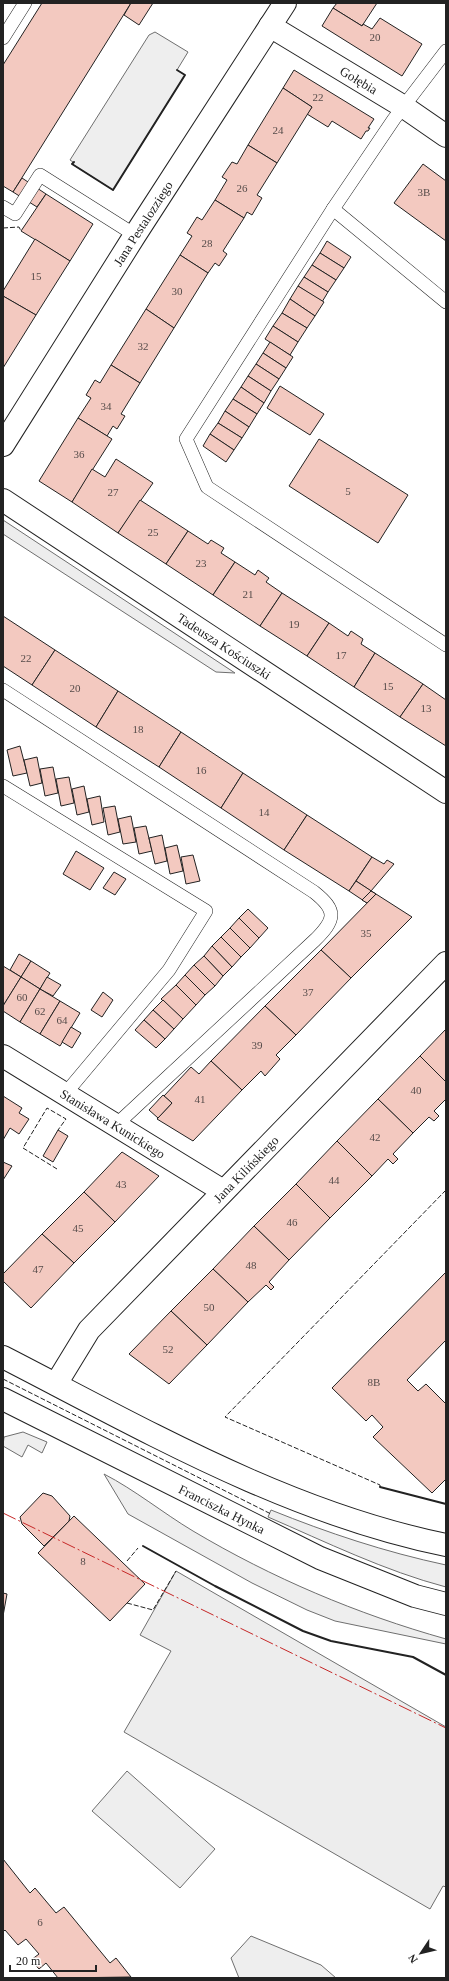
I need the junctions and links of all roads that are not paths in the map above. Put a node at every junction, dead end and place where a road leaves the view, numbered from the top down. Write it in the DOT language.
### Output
graph roads {
  1 [pos="25,3"];
  2 [pos="285,3"];
  3 [pos="270,26"];
  4 [pos="3,38"];
  5 [pos="446,51"];
  6 [pos="404,107"];
  7 [pos="446,136"];
  8 [pos="3,207"];
  9 [pos="333,209"];
  10 [pos="135,235"];
  11 [pos="446,302"];
  12 [pos="3,444"];
  13 [pos="3,500"];
  14 [pos="446,645"];
  15 [pos="3,690"];
  16 [pos="3,786"];
  17 [pos="446,792"];
  18 [pos="446,963"];
  19 [pos="3,1056"];
  20 [pos="65,1094"];
  21 [pos="116,1125"];
  22 [pos="223,1192"];
  23 [pos="3,1357"];
  24 [pos="56,1384"];
  25 [pos="3,1399"];
  26 [pos="446,1545"];
  27 [pos="446,1604"];
  1 -- 4 [label="lane"];
  2 -- 3 [label="street, Jana Pestalozziego"];
  3 -- 6 [label="street, Gołębia"];
  3 -- 10 [label="street, Jana Pestalozziego"];
  5 -- 6 [label="lane"];
  6 -- 7 [label="street, Gołębia"];
  6 -- 9 [label="lane"];
  8 -- 10 [label="lane"];
  9 -- 11 [label="lane"];
  9 -- 14 [label="lane"];
  10 -- 12 [label="street, Jana Pestalozziego"];
  13 -- 17 [label="street, Tadeusza Kościuszki"];
  15 -- 21 [label="lane"];
  16 -- 20 [label="lane"];
  18 -- 22 [label="street, Jana Kilińskiego"];
  19 -- 20 [label="street, Stanisława Kunickiego"];
  20 -- 21 [label="street, Stanisława Kunickiego"];
  21 -- 22 [label="street, Stanisława Kunickiego"];
  22 -- 24 [label="street, Jana Kilińskiego"];
  23 -- 24 [label="street"];
  24 -- 26 [label="street"];
  25 -- 27 [label="street, Franciszka Hynka"];
}
